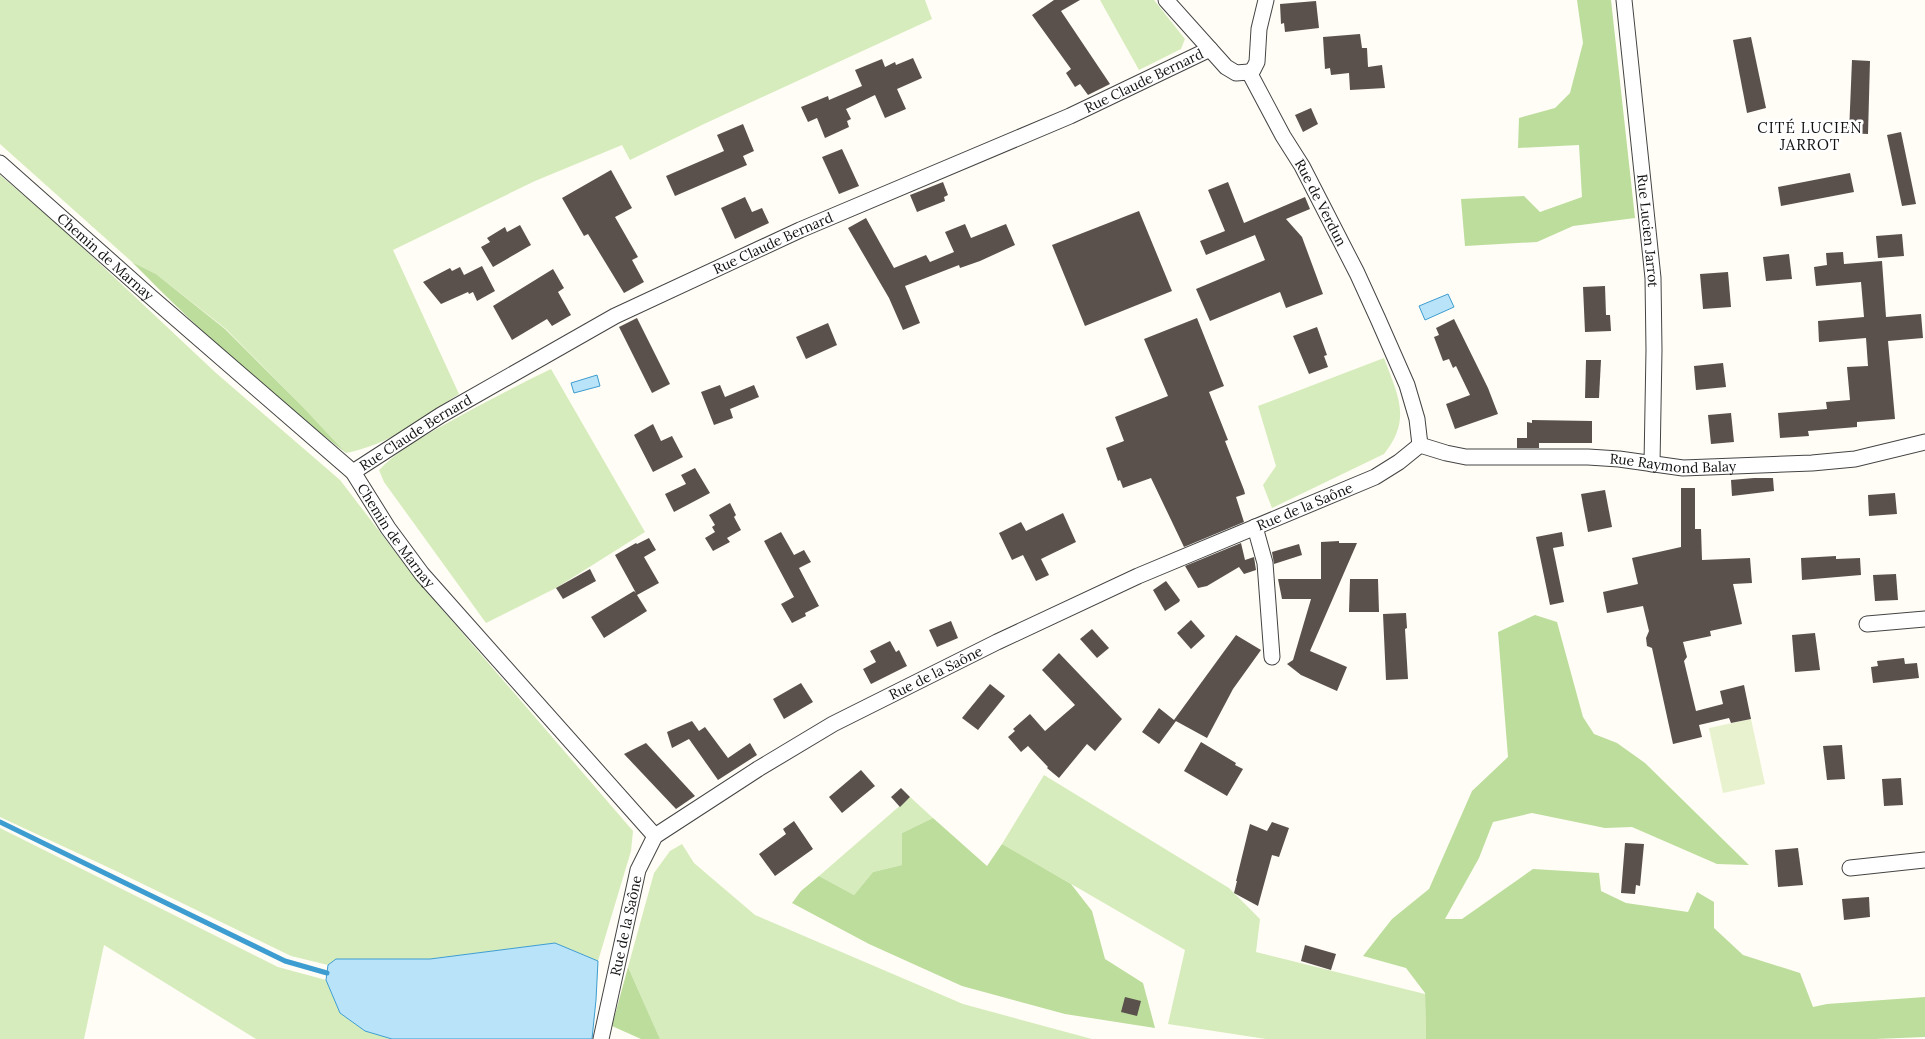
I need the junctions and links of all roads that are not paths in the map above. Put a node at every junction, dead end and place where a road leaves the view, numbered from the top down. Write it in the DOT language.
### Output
graph roads {
  1 [pos="1166,0"];
  2 [pos="1266,0"];
  3 [pos="1624,0"];
  4 [pos="1210,50"];
  5 [pos="1249,72"];
  6 [pos="0,163"];
  7 [pos="1925,442"];
  8 [pos="1420,445"];
  9 [pos="1652,464"];
  10 [pos="353,472"];
  11 [pos="1255,527"];
  12 [pos="1925,619"];
  13 [pos="1866,624"];
  14 [pos="1272,657"];
  15 [pos="655,836"];
  16 [pos="1925,860"];
  17 [pos="1850,868"];
  18 [pos="601,1039"];
  1 -- 4 [label="street"];
  2 -- 5 [label="street"];
  3 -- 9 [label="street, Rue Lucien Jarrot"];
  4 -- 5 [label="street"];
  4 -- 10 [label="street, Rue Claude Bernard"];
  5 -- 8 [label="street, Rue de Verdun"];
  6 -- 10 [label="street, Chemin de Marnay"];
  7 -- 9 [label="street, Rue Raymond Balay"];
  8 -- 9 [label="street, Rue Raymond Balay"];
  8 -- 11 [label="street, Rue de la Saône"];
  10 -- 15 [label="street, Chemin de Marnay"];
  11 -- 14 [label="street"];
  11 -- 15 [label="street, Rue de la Saône"];
  12 -- 13 [label="street"];
  15 -- 18 [label="street, Rue de la Saône"];
  16 -- 17 [label="street"];
}
